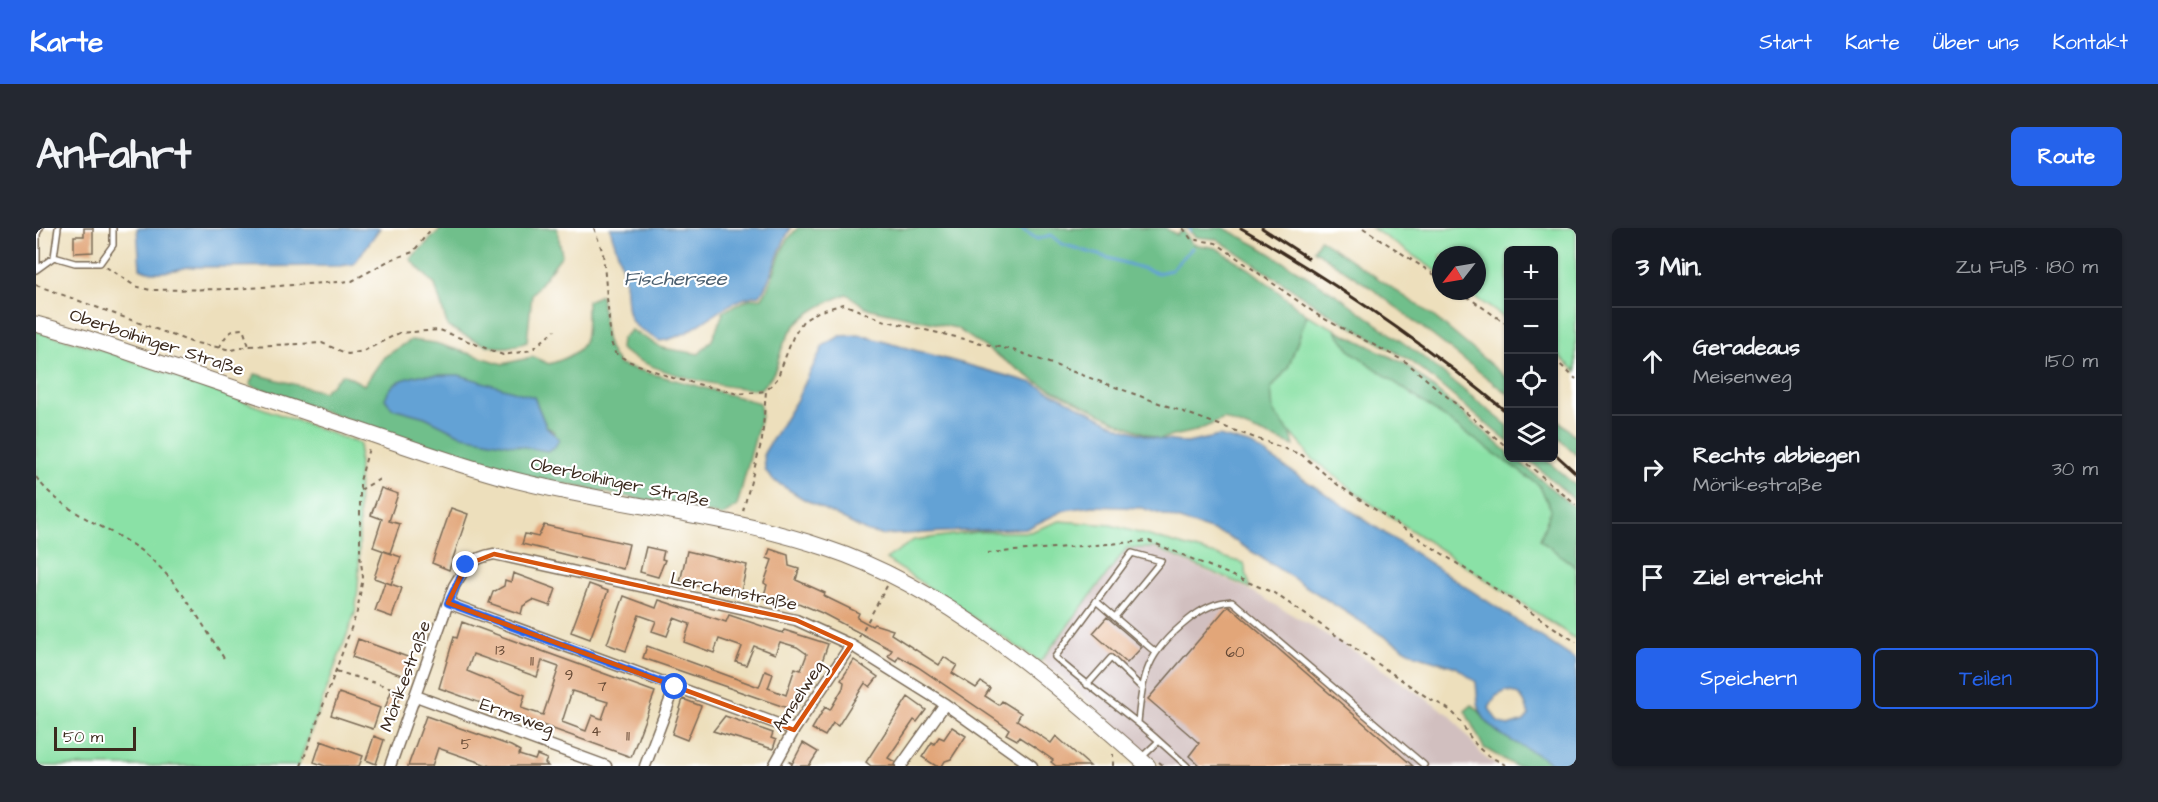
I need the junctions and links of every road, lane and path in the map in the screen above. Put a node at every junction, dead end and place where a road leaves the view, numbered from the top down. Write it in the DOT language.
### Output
graph roads {
  1 [pos="40,228"];
  2 [pos="58,228"];
  3 [pos="113,228"];
  4 [pos="432,228"];
  5 [pos="594,228"];
  6 [pos="1183,228"];
  7 [pos="1363,228"];
  8 [pos="54,257"];
  9 [pos="100,264"];
  10 [pos="37,269"];
  11 [pos="1432,273"];
  12 [pos="36,285"];
  13 [pos="1472,300"];
  14 [pos="1504,322"];
  15 [pos="36,324"];
  16 [pos="555,330"];
  17 [pos="249,346"];
  18 [pos="219,348"];
  19 [pos="1558,363"];
  20 [pos="1576,379"];
  21 [pos="766,391"];
  22 [pos="370,444"];
  23 [pos="1504,444"];
  24 [pos="1525,462"];
  25 [pos="36,477"];
  26 [pos="380,479"];
  27 [pos="360,490"];
  28 [pos="1576,505"];
  29 [pos="739,526"];
  30 [pos="466,565"];
  31 [pos="888,585"];
  32 [pos="896,590"];
  33 [pos="885,591"];
  34 [pos="1096,601"];
  35 [pos="448,603"];
  36 [pos="1114,617"];
  37 [pos="1576,642"];
  38 [pos="853,646"];
  39 [pos="1154,651"];
  40 [pos="225,660"];
  41 [pos="335,670"];
  42 [pos="1087,686"];
  43 [pos="675,687"];
  44 [pos="1142,687"];
  45 [pos="416,696"];
  46 [pos="945,704"];
  47 [pos="1138,722"];
  48 [pos="794,730"];
  49 [pos="1159,741"];
  50 [pos="1113,751"];
  51 [pos="1144,763"];
  52 [pos="1424,765"];
  53 [pos="301,766"];
  54 [pos="390,766"];
  55 [pos="606,766"];
  56 [pos="645,766"];
  57 [pos="774,766"];
  58 [pos="901,766"];
  59 [pos="1032,766"];
  60 [pos="1113,766"];
  61 [pos="1187,766"];
  1 -- 10 [label="lane"];
  2 -- 8 [label="lane"];
  3 -- 9 [label="lane"];
  4 -- 9 [label="path"];
  5 -- 21 [label="path"];
  6 -- 23 [label="path"];
  7 -- 11 [label="path"];
  8 -- 9 [label="lane"];
  8 -- 10 [label="lane"];
  12 -- 18 [label="path"];
  13 -- 14 [label="path"];
  15 -- 29 [label="main road, Oberboihinger Straße"];
  16 -- 17 [label="path"];
  17 -- 18 [label="path"];
  17 -- 18 [label="path"];
  19 -- 20 [label="path"];
  21 -- 29 [label="path"];
  21 -- 37 [label="path"];
  22 -- 27 [label="path"];
  24 -- 28 [label="path"];
  25 -- 40 [label="path"];
  26 -- 27 [label="path"];
  27 -- 41 [label="path"];
  29 -- 51 [label="main road, Oberboihinger Straße"];
  30 -- 35 [label="street, Mörikestraße"];
  30 -- 38 [label="street, Lerchenstraße"];
  31 -- 32 [label="path"];
  33 -- 38 [label="path"];
  34 -- 36 [label="lane"];
  34 -- 36 [label="lane"];
  34 -- 42 [label="lane"];
  35 -- 43 [label="street"];
  35 -- 45 [label="street, Mörikestraße"];
  36 -- 39 [label="lane"];
  38 -- 46 [label="street, Lerchenstraße"];
  38 -- 48 [label="street, Amselweg"];
  39 -- 44 [label="lane"];
  39 -- 52 [label="lane"];
  41 -- 45 [label="path"];
  41 -- 53 [label="path"];
  42 -- 44 [label="lane"];
  42 -- 47 [label="lane"];
  43 -- 48 [label="street"];
  43 -- 56 [label="street"];
  44 -- 47 [label="lane"];
  45 -- 54 [label="street, Mörikestraße"];
  45 -- 55 [label="street, Ermsweg"];
  46 -- 58 [label="street"];
  46 -- 59 [label="street, Lerchenstraße"];
  47 -- 49 [label="lane"];
  48 -- 57 [label="street, Amselweg"];
  49 -- 51 [label="lane"];
  49 -- 61 [label="lane"];
  50 -- 60 [label="path"];
}
